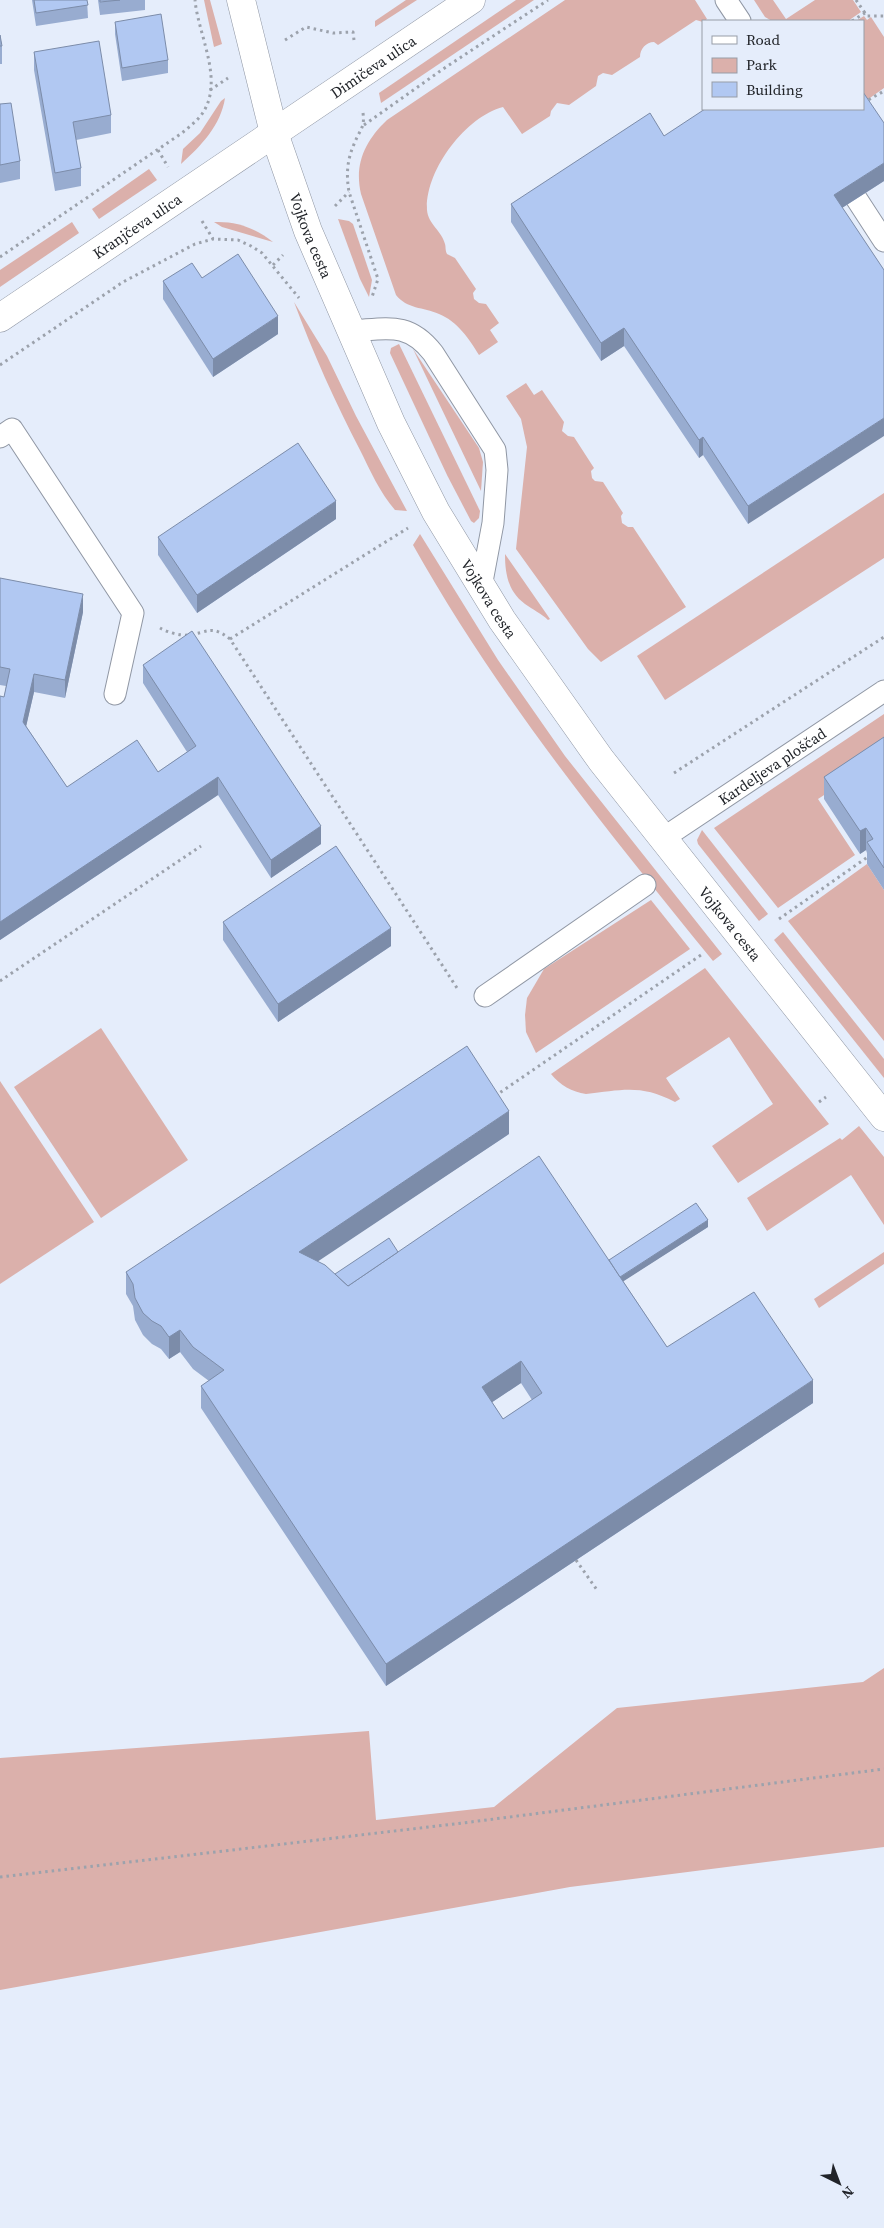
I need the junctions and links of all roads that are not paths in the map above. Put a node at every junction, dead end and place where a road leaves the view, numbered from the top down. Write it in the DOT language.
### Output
graph roads {
  1 [pos="241,0"];
  2 [pos="471,0"];
  3 [pos="726,0"];
  4 [pos="739,20"];
  5 [pos="274,133"];
  6 [pos="856,198"];
  7 [pos="884,241"];
  8 [pos="0,318"];
  9 [pos="351,331"];
  10 [pos="0,437"];
  11 [pos="481,587"];
  12 [pos="884,691"];
  13 [pos="115,694"];
  14 [pos="662,839"];
  15 [pos="645,886"];
  16 [pos="485,996"];
  17 [pos="884,1117"];
  1 -- 5 [label="street, Vojkova cesta"];
  2 -- 5 [label="street, Dimičeva ulica"];
  3 -- 4 [label="lane"];
  5 -- 8 [label="street, Kranjčeva ulica"];
  5 -- 9 [label="street, Vojkova cesta"];
  6 -- 7 [label="lane"];
  9 -- 11 [label="street, Vojkova cesta"];
  9 -- 11 [label="lane"];
  10 -- 13 [label="lane"];
  11 -- 14 [label="street, Vojkova cesta"];
  12 -- 14 [label="lane, Kardeljeva ploščad"];
  14 -- 17 [label="street, Vojkova cesta"];
  15 -- 16 [label="lane"];
}
